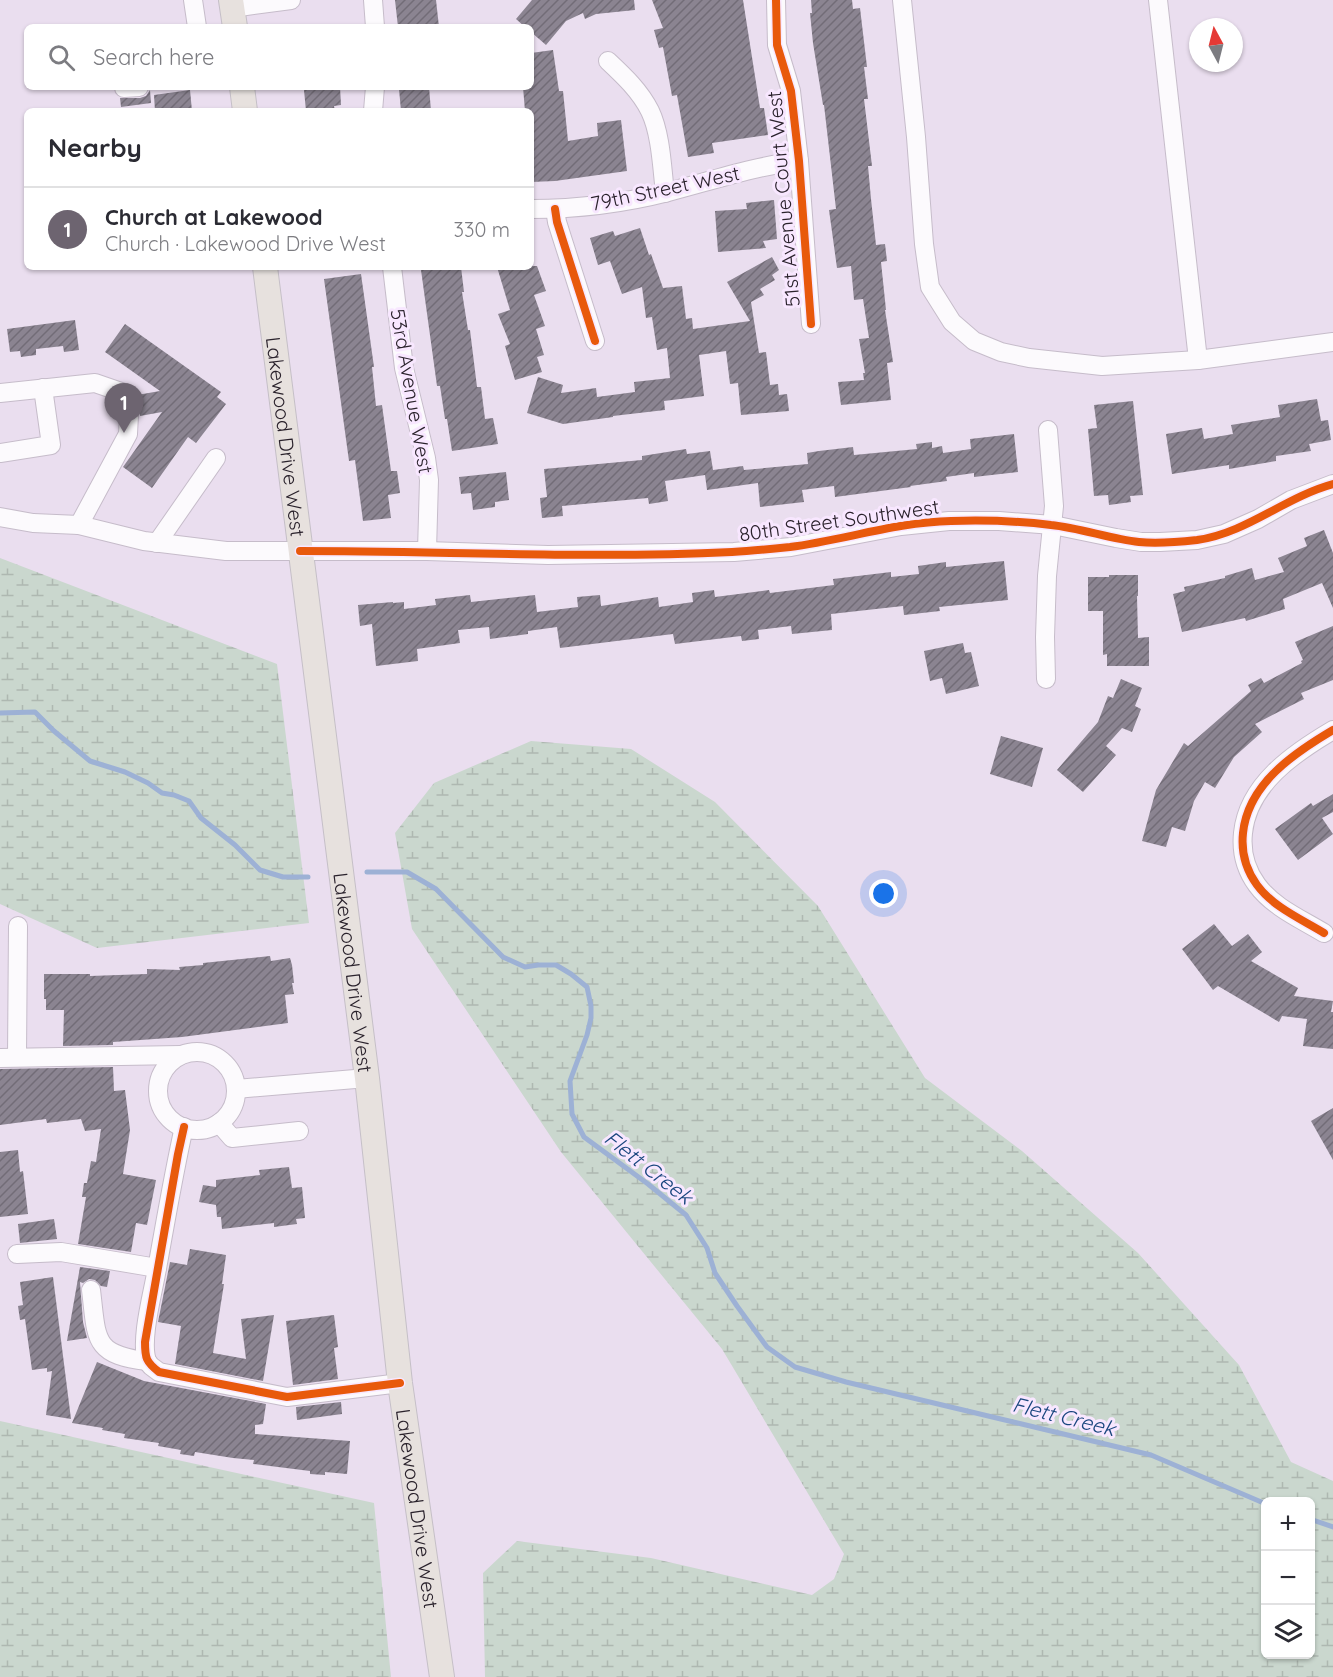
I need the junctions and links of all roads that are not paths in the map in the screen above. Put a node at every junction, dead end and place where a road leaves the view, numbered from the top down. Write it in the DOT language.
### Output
graph roads {
  1 [pos="193,0"];
  2 [pos="291,0"];
  3 [pos="373,0"];
  4 [pos="776,0"];
  5 [pos="902,0"];
  6 [pos="1158,0"];
  7 [pos="233,12"];
  8 [pos="197,24"];
  9 [pos="375,24"];
  10 [pos="608,61"];
  11 [pos="242,90"];
  12 [pos="375,90"];
  13 [pos="245,108"];
  14 [pos="373,108"];
  15 [pos="799,161"];
  16 [pos="665,193"];
  17 [pos="534,209"];
  18 [pos="555,209"];
  19 [pos="265,270"];
  20 [pos="392,270"];
  21 [pos="811,324"];
  22 [pos="595,341"];
  23 [pos="1333,342"];
  24 [pos="1198,360"];
  25 [pos="43,388"];
  26 [pos="0,393"];
  27 [pos="1048,430"];
  28 [pos="0,453"];
  29 [pos="216,458"];
  30 [pos="1333,484"];
  31 [pos="0,517"];
  32 [pos="79,525"];
  33 [pos="1053,525"];
  34 [pos="157,543"];
  35 [pos="300,551"];
  36 [pos="427,551"];
  37 [pos="1046,679"];
  38 [pos="1333,730"];
  39 [pos="18,926"];
  40 [pos="1324,933"];
  41 [pos="181,1055"];
  42 [pos="8,1058"];
  43 [pos="367,1078"];
  44 [pos="236,1089"];
  45 [pos="219,1123"];
  46 [pos="184,1127"];
  47 [pos="299,1131"];
  48 [pos="17,1254"];
  49 [pos="157,1268"];
  50 [pos="91,1290"];
  51 [pos="147,1361"];
  52 [pos="400,1383"];
  53 [pos="442,1677"];
  1 -- 8 [label="street"];
  2 -- 7 [label="street"];
  3 -- 9 [label="street"];
  4 -- 15 [label="street, 51st Avenue Court West"];
  5 -- 24 [label="street"];
  6 -- 24 [label="street"];
  10 -- 16 [label="street"];
  11 -- 13 [label="main road"];
  12 -- 14 [label="street"];
  15 -- 16 [label="street, 79th Street West"];
  15 -- 21 [label="street, 51st Avenue Court West"];
  16 -- 18 [label="street, 79th Street West"];
  17 -- 18 [label="street, 79th Street West"];
  18 -- 22 [label="street"];
  19 -- 35 [label="main road, Lakewood Drive West"];
  20 -- 36 [label="street, 53rd Avenue West"];
  23 -- 24 [label="street"];
  25 -- 26 [label="street"];
  25 -- 28 [label="street"];
  25 -- 32 [label="street"];
  27 -- 33 [label="street"];
  29 -- 34 [label="street"];
  30 -- 33 [label="street, 80th Street Southwest"];
  31 -- 32 [label="street, 80th Street Southwest"];
  32 -- 34 [label="street, 80th Street Southwest"];
  33 -- 36 [label="street, 80th Street Southwest"];
  33 -- 37 [label="street"];
  34 -- 35 [label="street, 80th Street Southwest"];
  35 -- 36 [label="street, 80th Street Southwest"];
  35 -- 43 [label="main road, Lakewood Drive West"];
  38 -- 40 [label="street"];
  39 -- 42 [label="street"];
  41 -- 42 [label="street"];
  41 -- 44 [label="street"];
  41 -- 46 [label="street"];
  43 -- 44 [label="street"];
  43 -- 52 [label="main road, Lakewood Drive West"];
  44 -- 45 [label="street"];
  45 -- 46 [label="street"];
  45 -- 47 [label="street"];
  46 -- 49 [label="street"];
  48 -- 49 [label="street"];
  49 -- 51 [label="street"];
  50 -- 51 [label="street"];
  51 -- 52 [label="street"];
  52 -- 53 [label="main road, Lakewood Drive West"];
}
